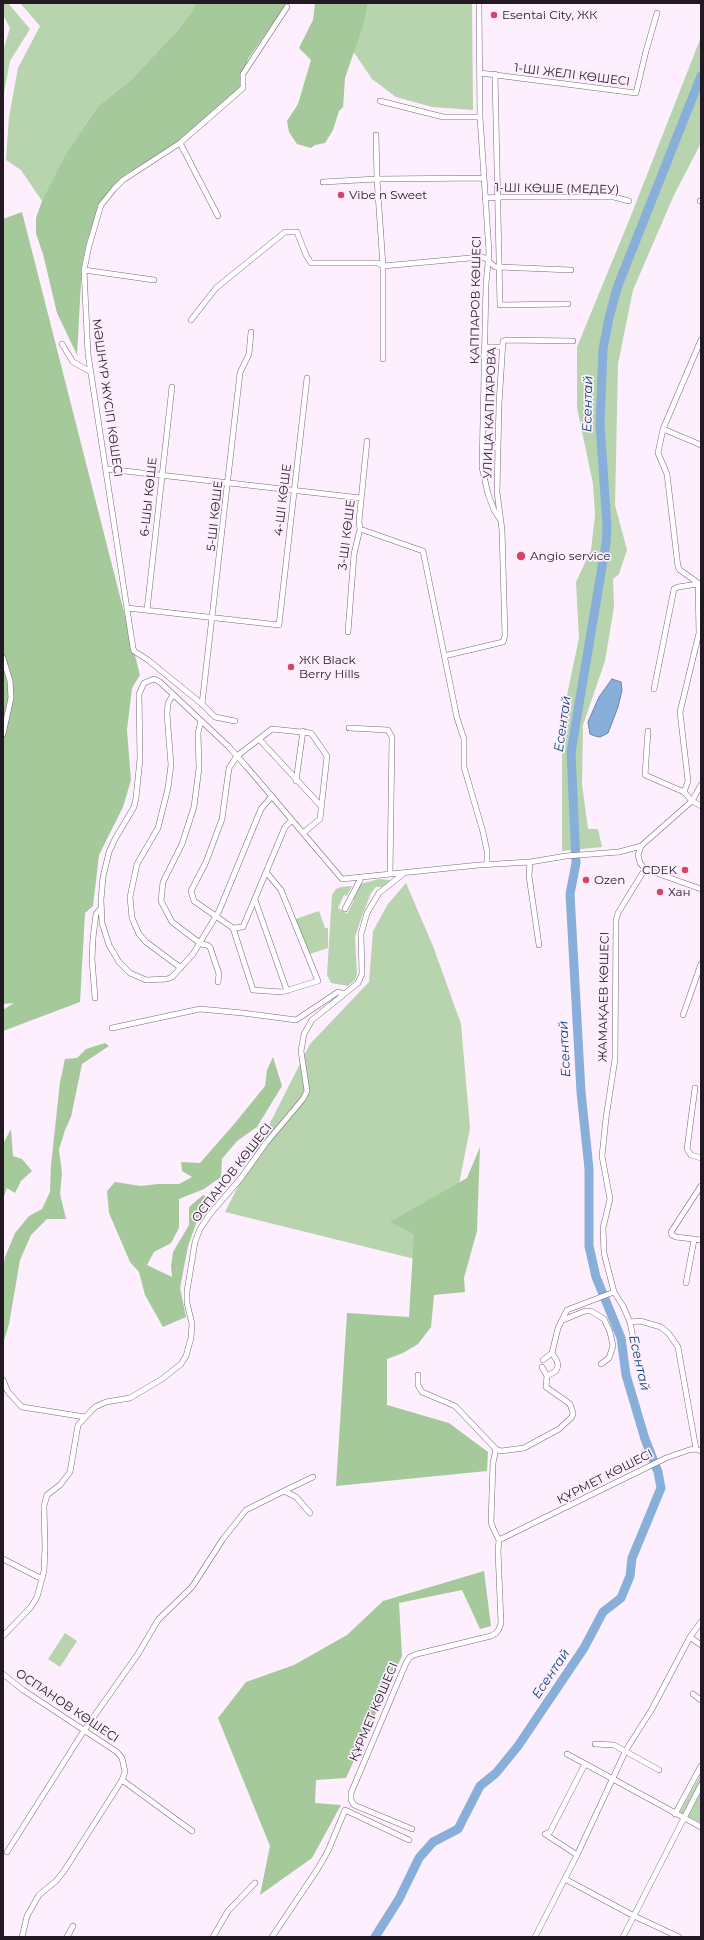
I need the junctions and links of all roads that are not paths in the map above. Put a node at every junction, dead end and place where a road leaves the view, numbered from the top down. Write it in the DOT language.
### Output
graph roads {
  1 [pos="479,3"];
  2 [pos="287,7"];
  3 [pos="657,13"];
  4 [pos="480,72"];
  5 [pos="494,74"];
  6 [pos="380,101"];
  7 [pos="480,117"];
  8 [pos="376,135"];
  9 [pos="180,143"];
  10 [pos="484,178"];
  11 [pos="377,179"];
  12 [pos="323,182"];
  13 [pos="485,198"];
  14 [pos="497,198"];
  15 [pos="629,201"];
  16 [pos="218,216"];
  17 [pos="489,260"];
  18 [pos="383,266"];
  19 [pos="499,268"];
  20 [pos="84,270"];
  21 [pos="571,270"];
  22 [pos="154,280"];
  23 [pos="568,304"];
  24 [pos="191,320"];
  25 [pos="251,332"];
  26 [pos="701,340"];
  27 [pos="574,341"];
  28 [pos="62,344"];
  29 [pos="485,347"];
  30 [pos="502,347"];
  31 [pos="383,359"];
  32 [pos="91,372"];
  33 [pos="307,378"];
  34 [pos="172,387"];
  35 [pos="663,429"];
  36 [pos="367,441"];
  37 [pos="701,445"];
  38 [pos="483,447"];
  39 [pos="498,448"];
  40 [pos="107,470"];
  41 [pos="162,475"];
  42 [pos="228,483"];
  43 [pos="497,488"];
  44 [pos="295,491"];
  45 [pos="361,498"];
  46 [pos="501,521"];
  47 [pos="360,529"];
  48 [pos="699,585"];
  49 [pos="127,608"];
  50 [pos="147,610"];
  51 [pos="213,618"];
  52 [pos="348,632"];
  53 [pos="444,656"];
  54 [pos="3,658"];
  55 [pos="654,689"];
  56 [pos="173,695"];
  57 [pos="202,704"];
  58 [pos="235,721"];
  59 [pos="201,722"];
  60 [pos="349,728"];
  61 [pos="303,731"];
  62 [pos="648,731"];
  63 [pos="3,734"];
  64 [pos="259,739"];
  65 [pos="237,756"];
  66 [pos="296,781"];
  67 [pos="701,785"];
  68 [pos="684,792"];
  69 [pos="272,796"];
  70 [pos="692,801"];
  71 [pos="321,806"];
  72 [pos="701,806"];
  73 [pos="292,820"];
  74 [pos="303,833"];
  75 [pos="641,846"];
  76 [pos="530,862"];
  77 [pos="487,864"];
  78 [pos="645,869"];
  79 [pos="266,872"];
  80 [pos="390,874"];
  81 [pos="402,874"];
  82 [pos="361,878"];
  83 [pos="701,889"];
  84 [pos="255,900"];
  85 [pos="101,908"];
  86 [pos="345,908"];
  87 [pos="216,916"];
  88 [pos="243,927"];
  89 [pos="233,928"];
  90 [pos="238,940"];
  91 [pos="201,944"];
  92 [pos="539,945"];
  93 [pos="701,964"];
  94 [pos="181,968"];
  95 [pos="218,982"];
  96 [pos="287,991"];
  97 [pos="344,994"];
  98 [pos="95,998"];
  99 [pos="683,1015"];
  100 [pos="112,1028"];
  101 [pos="695,1088"];
  102 [pos="701,1158"];
  103 [pos="701,1186"];
  104 [pos="694,1240"];
  105 [pos="701,1240"];
  106 [pos="686,1283"];
  107 [pos="614,1292"];
  108 [pos="563,1320"];
  109 [pos="630,1322"];
  110 [pos="552,1353"];
  111 [pos="543,1360"];
  112 [pos="601,1364"];
  113 [pos="638,1364"];
  114 [pos="542,1367"];
  115 [pos="418,1375"];
  116 [pos="547,1376"];
  117 [pos="3,1380"];
  118 [pos="85,1417"];
  119 [pos="496,1449"];
  120 [pos="698,1450"];
  121 [pos="313,1477"];
  122 [pos="284,1491"];
  123 [pos="310,1513"];
  124 [pos="499,1540"];
  125 [pos="3,1559"];
  126 [pos="42,1579"];
  127 [pos="701,1622"];
  128 [pos="3,1636"];
  129 [pos="690,1638"];
  130 [pos="701,1645"];
  131 [pos="3,1674"];
  132 [pos="693,1694"];
  133 [pos="701,1700"];
  134 [pos="85,1729"];
  135 [pos="596,1744"];
  136 [pos="626,1750"];
  137 [pos="567,1754"];
  138 [pos="585,1764"];
  139 [pos="701,1766"];
  140 [pos="659,1770"];
  141 [pos="612,1778"];
  142 [pos="122,1780"];
  143 [pos="701,1785"];
  144 [pos="675,1814"];
  145 [pos="683,1818"];
  146 [pos="701,1827"];
  147 [pos="412,1829"];
  148 [pos="192,1831"];
  149 [pos="409,1840"];
  150 [pos="7,1852"];
  151 [pos="577,1855"];
  152 [pos="565,1879"];
  153 [pos="255,1883"];
  154 [pos="634,1916"];
  155 [pos="73,1926"];
  156 [pos="22,1937"];
  157 [pos="67,1937"];
  158 [pos="212,1937"];
  159 [pos="272,1937"];
  160 [pos="535,1937"];
  161 [pos="623,1937"];
  162 [pos="679,1937"];
  1 -- 4 [label="street, ҚАППАРОВ КӨШЕСІ"];
  2 -- 9 [label="street, МӘШHҮР ЖҮСІП КӨШЕСІ"];
  3 -- 5 [label="street, 1-ШІ ЖЕЛІ КӨШЕСІ"];
  4 -- 5 [label="street"];
  4 -- 7 [label="street, ҚАППАРОВ КӨШЕСІ"];
  5 -- 14 [label="street, ҚАППАРОВ КӨШЕСІ"];
  6 -- 7 [label="street"];
  7 -- 10 [label="street, ҚАППАРОВ КӨШЕСІ"];
  8 -- 11 [label="street"];
  9 -- 16 [label="street"];
  9 -- 20 [label="street, МӘШHҮР ЖҮСІП КӨШЕСІ"];
  10 -- 11 [label="street"];
  10 -- 13 [label="street, ҚАППАРОВ КӨШЕСІ"];
  11 -- 12 [label="street"];
  11 -- 18 [label="street"];
  13 -- 14 [label="street, 1-ШІ КӨШЕ (МЕДЕУ)"];
  13 -- 17 [label="street, ҚАППАРОВ КӨШЕСІ"];
  14 -- 15 [label="street, 1-ШІ КӨШЕ (МЕДЕУ)"];
  14 -- 19 [label="street, ҚАППАРОВ КӨШЕСІ"];
  17 -- 18 [label="street"];
  17 -- 19 [label="street"];
  17 -- 29 [label="street, ҚАППАРОВ КӨШЕСІ"];
  18 -- 24 [label="street"];
  18 -- 31 [label="street"];
  19 -- 21 [label="street"];
  19 -- 23 [label="street"];
  20 -- 22 [label="street"];
  20 -- 32 [label="street, МӘШHҮР ЖҮСІП КӨШЕСІ"];
  25 -- 42 [label="street, 5-ШІ КӨШЕ"];
  26 -- 35 [label="street"];
  27 -- 30 [label="street, УЛИЦА КАППАРОВА"];
  28 -- 32 [label="street"];
  29 -- 30 [label="street"];
  29 -- 38 [label="street, ҚАППАРОВ КӨШЕСІ"];
  30 -- 39 [label="street, УЛИЦА КАППАРОВА"];
  32 -- 40 [label="street, МӘШHҮР ЖҮСІП КӨШЕСІ"];
  33 -- 44 [label="street, 4-ШІ КӨШЕ"];
  34 -- 41 [label="street, 6-ШЫ КӨШЕ"];
  35 -- 37 [label="street"];
  35 -- 48 [label="street"];
  36 -- 45 [label="street, 3-ШІ КӨШЕ"];
  38 -- 39 [label="street"];
  38 -- 46 [label="street, ҚАППАРОВ КӨШЕСІ"];
  39 -- 43 [label="street, УЛИЦА КАППАРОВА"];
  40 -- 41 [label="street"];
  40 -- 49 [label="street, МӘШHҮР ЖҮСІП КӨШЕСІ"];
  41 -- 42 [label="street"];
  41 -- 50 [label="street, 6-ШЫ КӨШЕ"];
  42 -- 44 [label="street"];
  42 -- 51 [label="street, 5-ШІ КӨШЕ"];
  43 -- 46 [label="street, ҚАППАРОВ КӨШЕСІ"];
  44 -- 45 [label="street"];
  44 -- 51 [label="street, 4-ШІ КӨШЕ"];
  45 -- 47 [label="street, 3-ШІ КӨШЕ"];
  46 -- 53 [label="street, ҚАППАРОВ КӨШЕСІ"];
  47 -- 52 [label="street, 3-ШІ КӨШЕ"];
  47 -- 53 [label="street"];
  48 -- 55 [label="street"];
  48 -- 68 [label="street"];
  49 -- 50 [label="street"];
  49 -- 57 [label="street, МӘШHҮР ЖҮСІП КӨШЕСІ"];
  50 -- 51 [label="street"];
  51 -- 57 [label="street, 5-ШІ КӨШЕ"];
  53 -- 77 [label="street"];
  54 -- 63 [label="street"];
  56 -- 59 [label="street"];
  56 -- 85 [label="street"];
  56 -- 94 [label="street"];
  57 -- 58 [label="street, МӘШHҮР ЖҮСІП КӨШЕСІ"];
  59 -- 65 [label="street"];
  59 -- 91 [label="street"];
  60 -- 80 [label="street"];
  61 -- 64 [label="street"];
  61 -- 66 [label="street"];
  61 -- 71 [label="street"];
  62 -- 68 [label="street"];
  64 -- 65 [label="street"];
  64 -- 66 [label="street"];
  65 -- 69 [label="street"];
  65 -- 87 [label="street"];
  66 -- 71 [label="street"];
  67 -- 70 [label="street"];
  68 -- 70 [label="street"];
  69 -- 73 [label="street"];
  69 -- 87 [label="street"];
  70 -- 72 [label="street"];
  70 -- 75 [label="street"];
  71 -- 74 [label="street"];
  73 -- 74 [label="street"];
  73 -- 79 [label="street"];
  74 -- 82 [label="street"];
  75 -- 76 [label="street"];
  75 -- 78 [label="street"];
  76 -- 77 [label="street"];
  76 -- 92 [label="street"];
  77 -- 81 [label="street"];
  78 -- 83 [label="street"];
  78 -- 107 [label="street, ЖАМАҚАЕВ КӨШЕСІ"];
  79 -- 84 [label="street"];
  79 -- 96 [label="street"];
  80 -- 81 [label="street"];
  80 -- 82 [label="street"];
  81 -- 97 [label="street, ОСПАНОВ КӨШЕСІ"];
  82 -- 86 [label="street"];
  84 -- 88 [label="street"];
  84 -- 96 [label="street"];
  85 -- 94 [label="street"];
  85 -- 98 [label="street"];
  87 -- 89 [label="street"];
  87 -- 91 [label="street"];
  88 -- 89 [label="street"];
  88 -- 90 [label="street"];
  89 -- 90 [label="street"];
  90 -- 96 [label="street"];
  91 -- 94 [label="street"];
  91 -- 95 [label="street"];
  93 -- 99 [label="street"];
  97 -- 100 [label="street"];
  97 -- 118 [label="street, ОСПАНОВ КӨШЕСІ"];
  101 -- 102 [label="street"];
  103 -- 104 [label="street"];
  104 -- 105 [label="street"];
  104 -- 106 [label="street"];
  107 -- 108 [label="street"];
  107 -- 109 [label="street, ЖАМАҚАЕВ КӨШЕСІ"];
  108 -- 110 [label="street"];
  108 -- 112 [label="street"];
  109 -- 113 [label="street, ЖАМАҚАЕВ КӨШЕСІ"];
  109 -- 120 [label="street"];
  110 -- 111 [label="street"];
  110 -- 116 [label="street"];
  114 -- 116 [label="street"];
  115 -- 119 [label="street"];
  116 -- 119 [label="street"];
  117 -- 118 [label="street"];
  118 -- 126 [label="street, ОСПАНОВ КӨШЕСІ"];
  119 -- 124 [label="street"];
  120 -- 124 [label="street, ҚҰРМЕТ КӨШЕСІ"];
  121 -- 122 [label="street"];
  122 -- 123 [label="street"];
  122 -- 134 [label="street"];
  124 -- 147 [label="street, ҚҰРМЕТ КӨШЕСІ"];
  125 -- 126 [label="street"];
  126 -- 128 [label="street, ОСПАНОВ КӨШЕСІ"];
  127 -- 129 [label="street"];
  129 -- 130 [label="street"];
  129 -- 136 [label="street"];
  131 -- 134 [label="street, ОСПАНОВ КӨШЕСІ"];
  132 -- 133 [label="street"];
  134 -- 142 [label="street, ОСПАНОВ КӨШЕСІ"];
  134 -- 150 [label="street"];
  135 -- 136 [label="street"];
  136 -- 140 [label="street"];
  136 -- 141 [label="street"];
  137 -- 138 [label="street"];
  138 -- 141 [label="street"];
  138 -- 151 [label="street"];
  139 -- 144 [label="street"];
  141 -- 144 [label="street"];
  141 -- 151 [label="street"];
  142 -- 148 [label="street"];
  142 -- 156 [label="street"];
  143 -- 145 [label="street"];
  144 -- 145 [label="street"];
  145 -- 146 [label="street"];
  145 -- 154 [label="street"];
  149 -- 159 [label="street"];
  151 -- 152 [label="street"];
  152 -- 154 [label="street"];
  152 -- 160 [label="street"];
  153 -- 158 [label="street"];
  154 -- 161 [label="street"];
  154 -- 162 [label="street"];
  155 -- 157 [label="street"];
}
